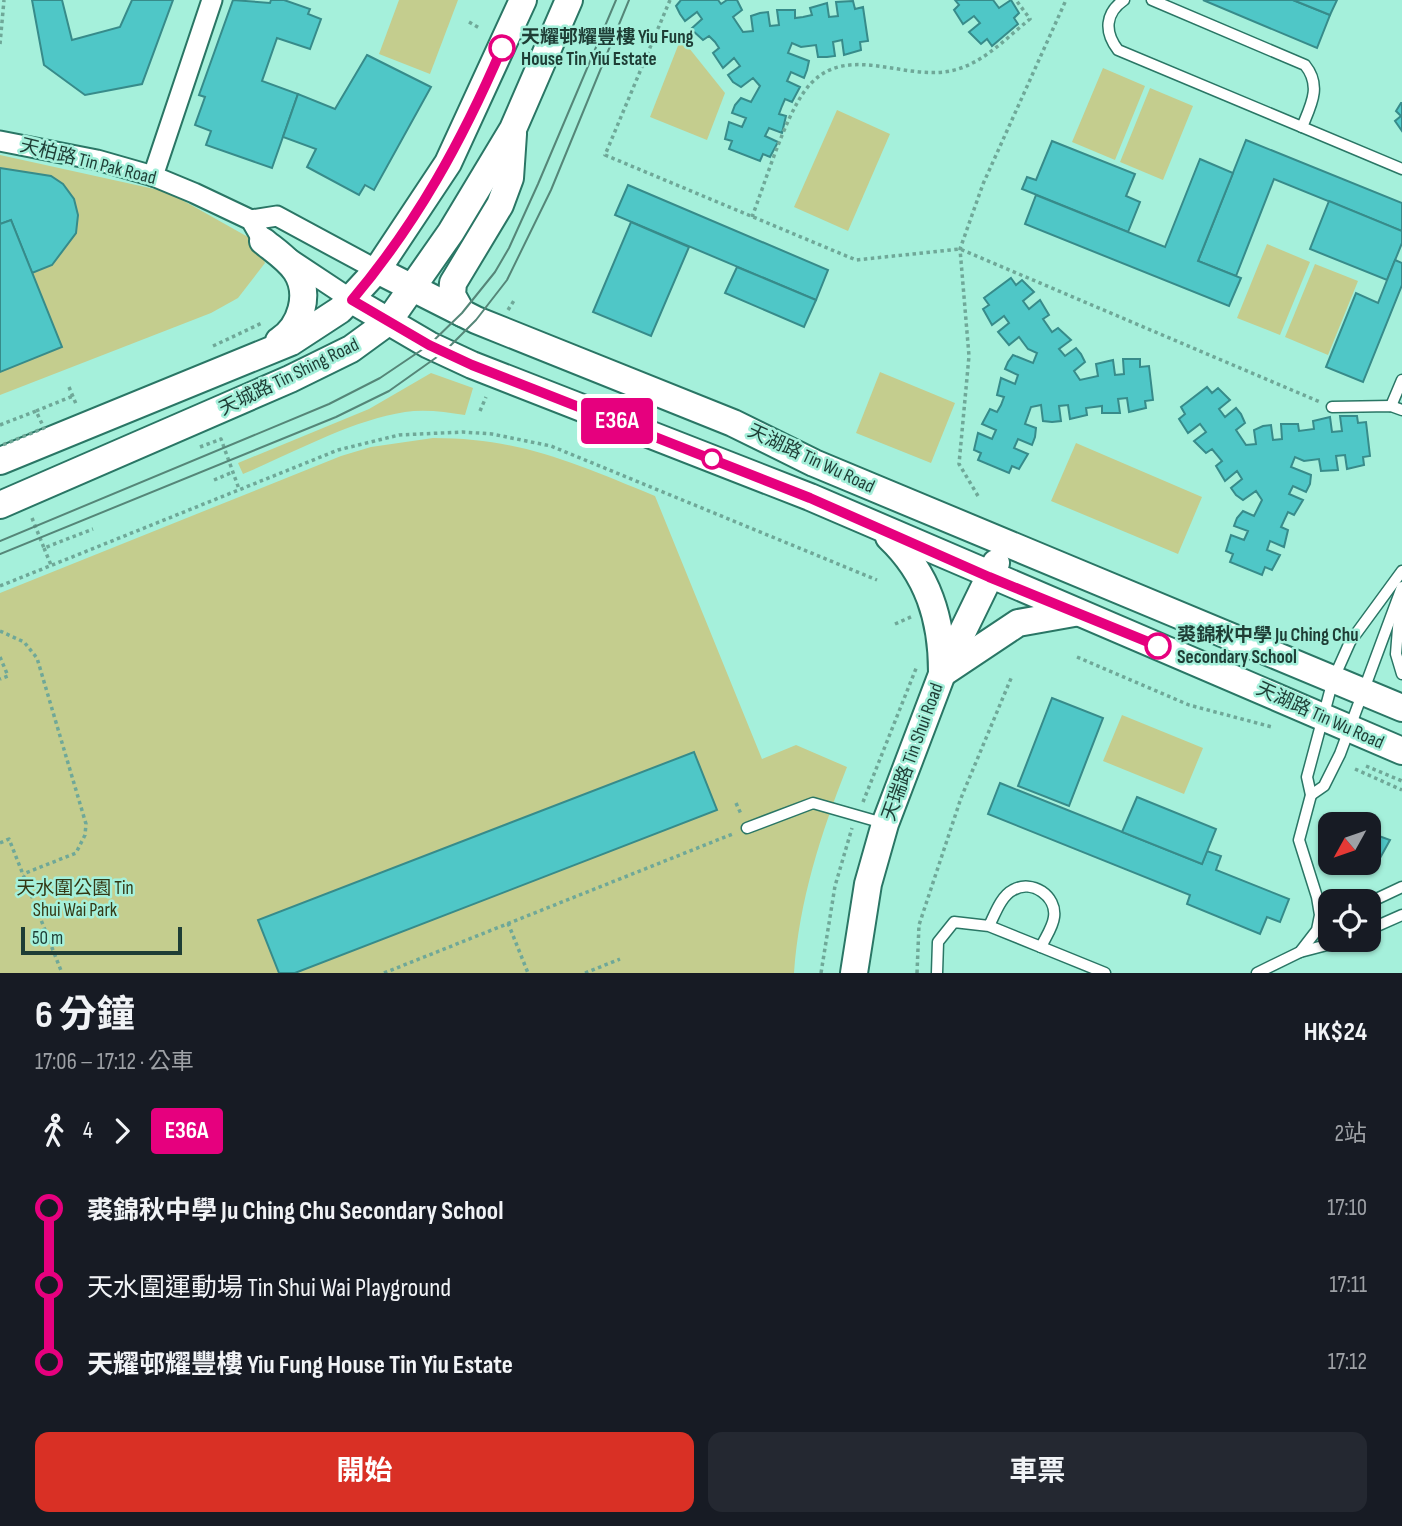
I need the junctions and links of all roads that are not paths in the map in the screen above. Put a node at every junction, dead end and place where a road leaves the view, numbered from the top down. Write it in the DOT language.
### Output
graph roads {
  1 [pos="212,0"];
  2 [pos="523,0"];
  3 [pos="569,0"];
  4 [pos="1124,0"];
  5 [pos="1152,0"];
  6 [pos="1302,127"];
  7 [pos="513,129"];
  8 [pos="0,141"];
  9 [pos="1402,169"];
  10 [pos="153,176"];
  11 [pos="257,230"];
  12 [pos="377,270"];
  13 [pos="412,290"];
  14 [pos="352,300"];
  15 [pos="462,313"];
  16 [pos="388,322"];
  17 [pos="252,359"];
  18 [pos="1402,380"];
  19 [pos="1391,405"];
  20 [pos="1332,407"];
  21 [pos="1402,411"];
  22 [pos="0,461"];
  23 [pos="0,505"];
  24 [pos="880,528"];
  25 [pos="1005,542"];
  26 [pos="1402,571"];
  27 [pos="989,577"];
  28 [pos="1402,588"];
  29 [pos="1077,613"];
  30 [pos="942,674"];
  31 [pos="1402,674"];
  32 [pos="1333,680"];
  33 [pos="1362,691"];
  34 [pos="1402,708"];
  35 [pos="1324,717"];
  36 [pos="1349,729"];
  37 [pos="1402,751"];
  38 [pos="1311,796"];
  39 [pos="885,824"];
  40 [pos="747,828"];
  41 [pos="1402,887"];
  42 [pos="1317,897"];
  43 [pos="1381,897"];
  44 [pos="1402,915"];
  45 [pos="1381,924"];
  46 [pos="989,926"];
  47 [pos="1041,947"];
  48 [pos="1318,947"];
  49 [pos="1300,952"];
  50 [pos="854,973"];
  51 [pos="937,973"];
  52 [pos="1105,973"];
  53 [pos="1257,973"];
  1 -- 10 [label="street"];
  2 -- 12 [label="main road, 天城路 Tin Shing Road"];
  3 -- 7 [label="main road, 天城路 Tin Shing Road"];
  4 -- 6 [label="lane"];
  5 -- 6 [label="lane"];
  6 -- 9 [label="lane"];
  7 -- 13 [label="main road, 天城路 Tin Shing Road"];
  7 -- 15 [label="main road"];
  8 -- 10 [label="street, 天柏路 Tin Pak Road"];
  10 -- 11 [label="street, 天柏路 Tin Pak Road"];
  11 -- 12 [label="street, 天柏路 Tin Pak Road"];
  11 -- 14 [label="street, 天柏路 Tin Pak Road"];
  11 -- 17 [label="main road"];
  12 -- 13 [label="main road, 天湖路 Tin Wu Road"];
  12 -- 14 [label="main road, 天城路 Tin Shing Road"];
  13 -- 15 [label="main road, 天湖路 Tin Wu Road"];
  13 -- 16 [label="main road, 天城路 Tin Shing Road"];
  14 -- 16 [label="main road, 天湖路 Tin Wu Road"];
  14 -- 17 [label="main road, 天城路 Tin Shing Road"];
  15 -- 25 [label="main road, 天湖路 Tin Wu Road"];
  16 -- 23 [label="main road, 天城路 Tin Shing Road"];
  16 -- 24 [label="main road, 天湖路 Tin Wu Road"];
  17 -- 22 [label="main road, 天城路 Tin Shing Road"];
  18 -- 19 [label="lane"];
  19 -- 20 [label="lane"];
  19 -- 21 [label="lane"];
  24 -- 27 [label="main road, 天湖路 Tin Wu Road"];
  24 -- 30 [label="main road"];
  25 -- 27 [label="main road, 天瑞路 Tin Shui Road"];
  25 -- 32 [label="main road, 天湖路 Tin Wu Road"];
  26 -- 32 [label="lane"];
  27 -- 29 [label="main road, 天湖路 Tin Wu Road"];
  27 -- 30 [label="main road, 天瑞路 Tin Shui Road"];
  28 -- 31 [label="lane"];
  28 -- 33 [label="lane"];
  29 -- 30 [label="main road"];
  29 -- 35 [label="main road, 天湖路 Tin Wu Road"];
  30 -- 39 [label="main road, 天瑞路 Tin Shui Road"];
  32 -- 33 [label="main road, 天湖路 Tin Wu Road"];
  32 -- 35 [label="lane"];
  33 -- 34 [label="main road, 天湖路 Tin Wu Road"];
  33 -- 36 [label="lane"];
  35 -- 36 [label="main road, 天湖路 Tin Wu Road"];
  35 -- 38 [label="lane"];
  36 -- 37 [label="main road, 天湖路 Tin Wu Road"];
  36 -- 38 [label="lane"];
  38 -- 42 [label="lane"];
  39 -- 40 [label="lane"];
  39 -- 50 [label="main road, 天瑞路 Tin Shui Road"];
  41 -- 43 [label="lane"];
  42 -- 49 [label="lane"];
  44 -- 45 [label="lane"];
  46 -- 47 [label="lane"];
  46 -- 47 [label="lane"];
  46 -- 51 [label="lane"];
  47 -- 52 [label="lane"];
  48 -- 49 [label="lane"];
  49 -- 53 [label="lane"];
}
